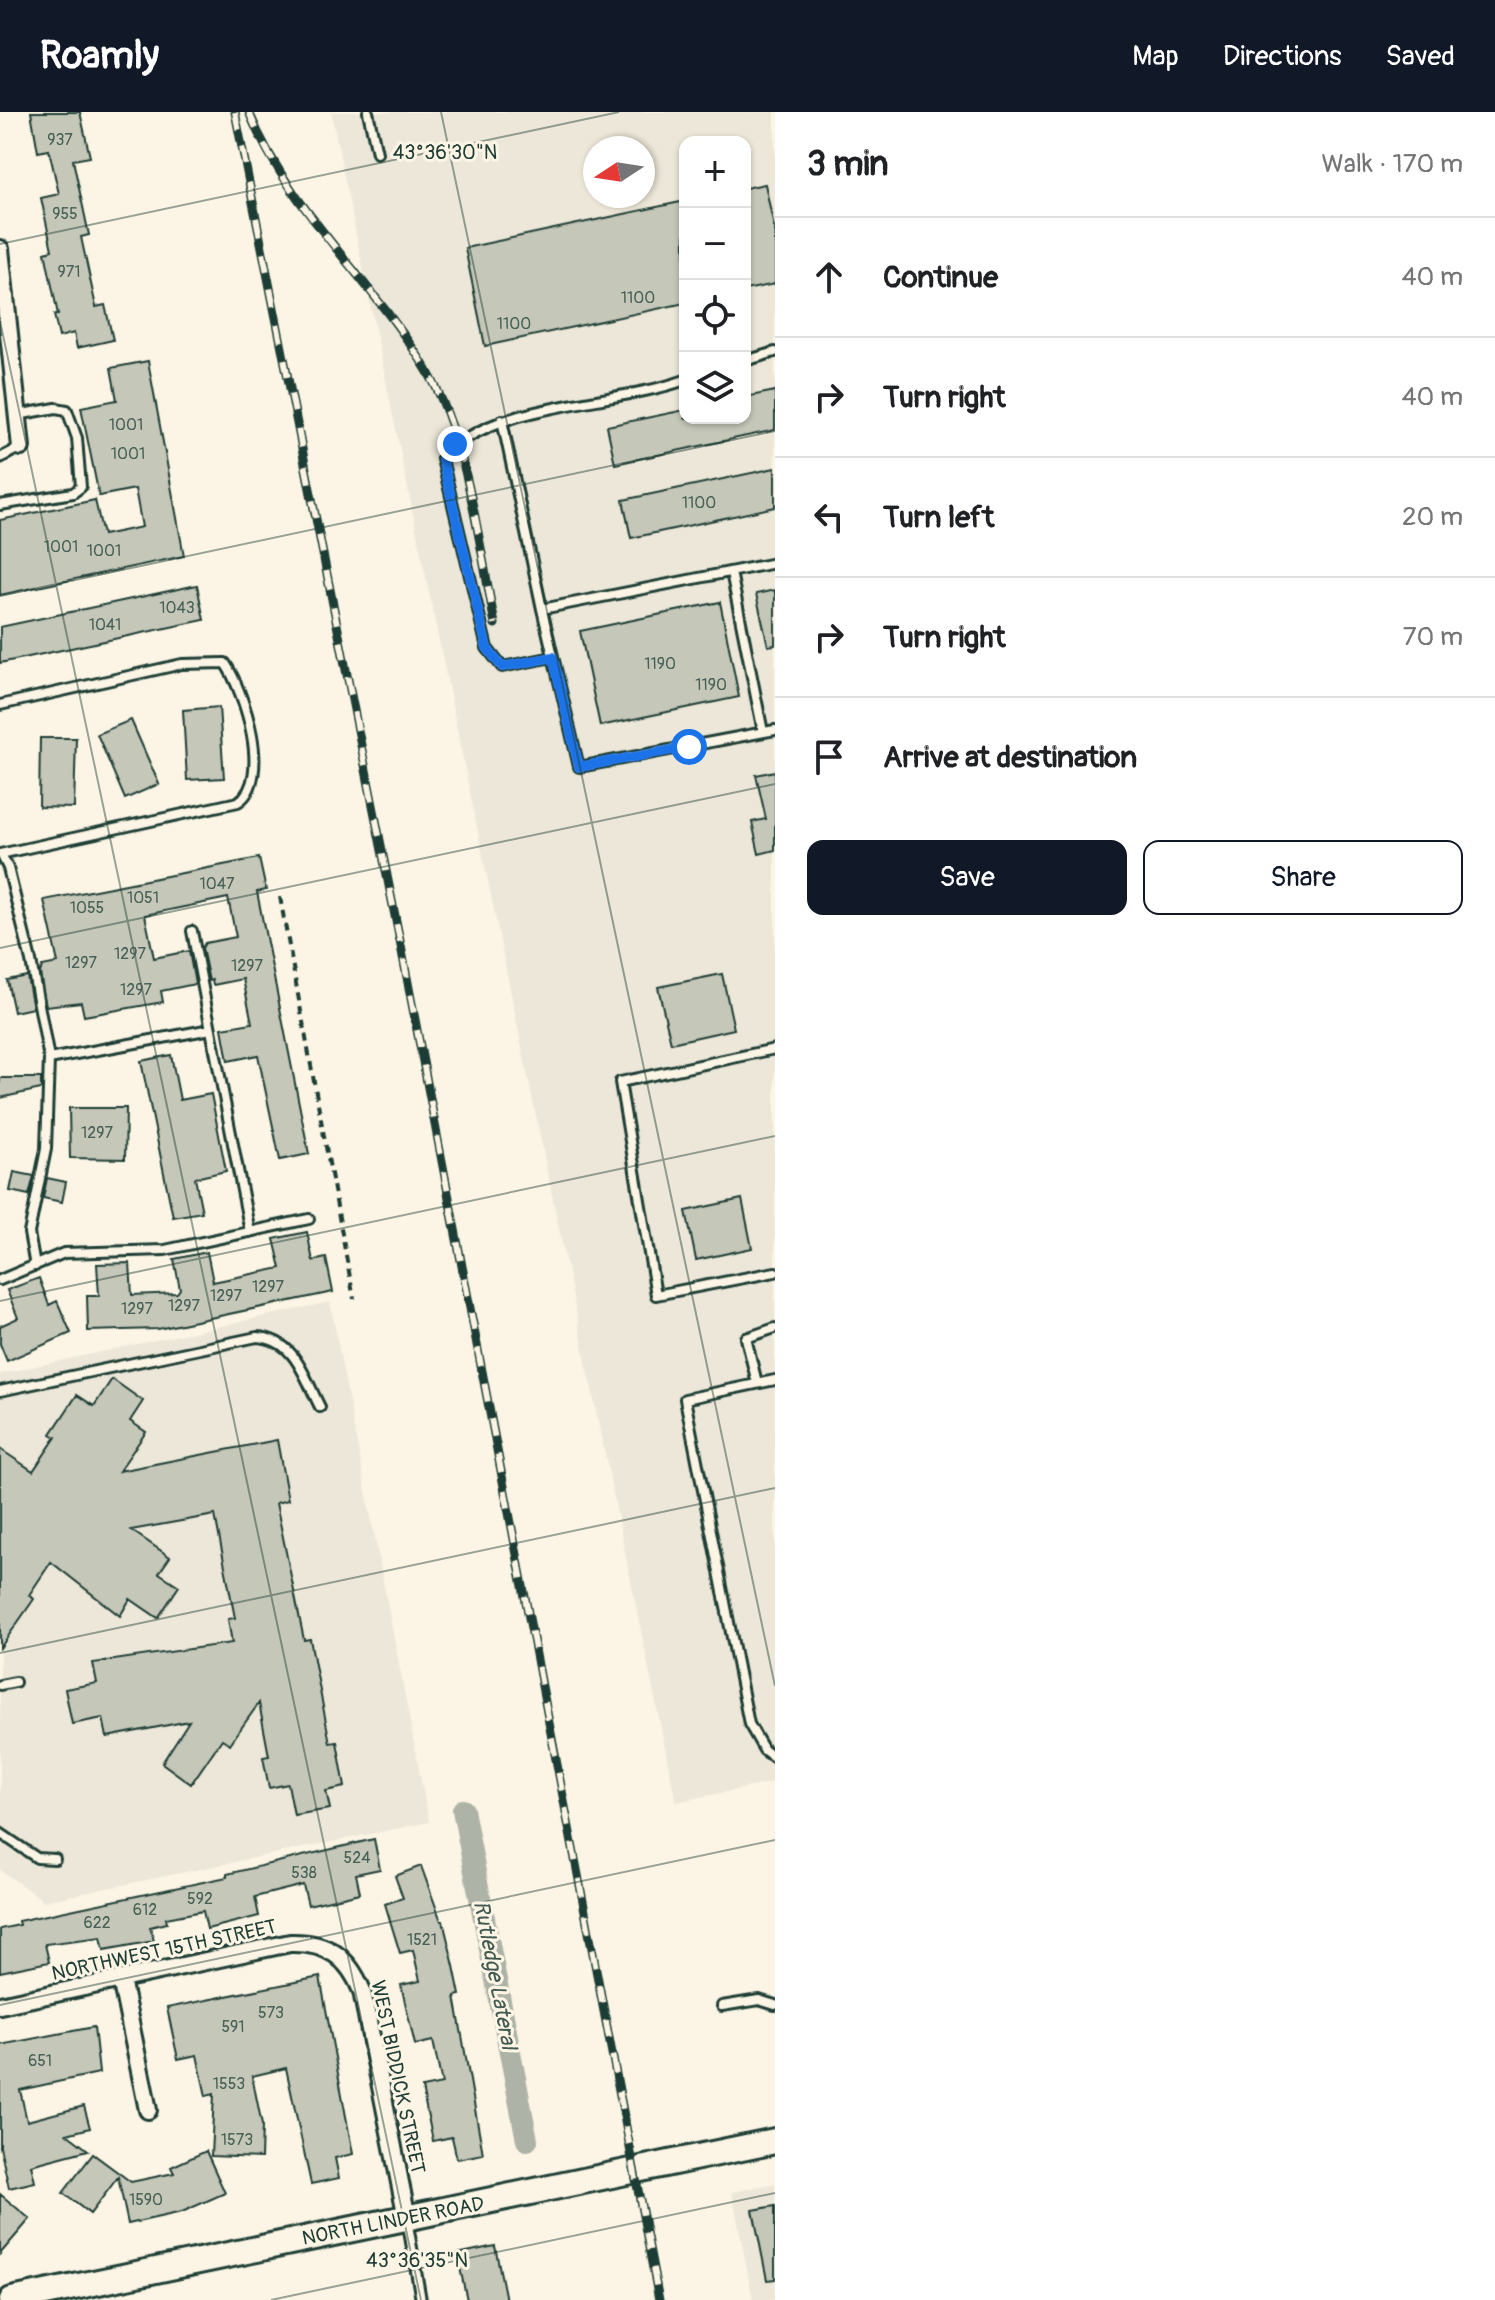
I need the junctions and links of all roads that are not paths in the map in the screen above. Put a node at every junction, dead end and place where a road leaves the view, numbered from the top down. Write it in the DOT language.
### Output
graph roads {
  1 [pos="368,112"];
  2 [pos="377,153"];
  3 [pos="0,249"];
  4 [pos="775,352"];
  5 [pos="751,359"];
  6 [pos="679,382"];
  7 [pos="17,415"];
  8 [pos="502,420"];
  9 [pos="21,447"];
  10 [pos="0,458"];
  11 [pos="0,505"];
  12 [pos="775,563"];
  13 [pos="731,572"];
  14 [pos="542,609"];
  15 [pos="553,657"];
  16 [pos="0,705"];
  17 [pos="775,730"];
  18 [pos="763,732"];
  19 [pos="0,854"];
  20 [pos="192,931"];
  21 [pos="211,1029"];
  22 [pos="775,1049"];
  23 [pos="49,1059"];
  24 [pos="309,1219"];
  25 [pos="250,1232"];
  26 [pos="35,1266"];
  27 [pos="775,1272"];
  28 [pos="0,1280"];
  29 [pos="775,1328"];
  30 [pos="775,1380"];
  31 [pos="757,1383"];
  32 [pos="0,1391"];
  33 [pos="320,1407"];
  34 [pos="15,1682"];
  35 [pos="0,1685"];
  36 [pos="775,1758"];
  37 [pos="0,1833"];
  38 [pos="55,1859"];
  39 [pos="335,1952"];
  40 [pos="121,1979"];
  41 [pos="0,2005"];
  42 [pos="775,2005"];
  43 [pos="722,2006"];
  44 [pos="148,2110"];
  45 [pos="775,2141"];
  46 [pos="407,2218"];
  47 [pos="12,2300"];
  48 [pos="421,2300"];
  1 -- 2 [label="lane"];
  3 -- 7 [label="street"];
  4 -- 5 [label="lane"];
  6 -- 8 [label="lane"];
  7 -- 9 [label="street"];
  7 -- 11 [label="lane"];
  8 -- 14 [label="lane"];
  8 -- 15 [label="lane"];
  9 -- 10 [label="lane"];
  12 -- 13 [label="lane"];
  13 -- 14 [label="lane"];
  13 -- 18 [label="lane"];
  14 -- 15 [label="lane"];
  15 -- 18 [label="lane"];
  16 -- 19 [label="lane"];
  17 -- 18 [label="lane"];
  19 -- 23 [label="lane"];
  20 -- 21 [label="lane"];
  21 -- 23 [label="lane"];
  21 -- 25 [label="lane"];
  22 -- 27 [label="lane"];
  23 -- 26 [label="lane"];
  24 -- 25 [label="lane"];
  25 -- 26 [label="lane"];
  26 -- 28 [label="lane"];
  29 -- 31 [label="lane"];
  30 -- 31 [label="lane"];
  31 -- 36 [label="lane"];
  32 -- 33 [label="lane"];
  34 -- 35 [label="lane"];
  37 -- 38 [label="lane"];
  39 -- 40 [label="street, NORTHWEST 15TH STREET"];
  39 -- 46 [label="street, WEST BIDDICK STREET"];
  40 -- 41 [label="street, NORTHWEST 15TH STREET"];
  40 -- 44 [label="street"];
  42 -- 43 [label="lane"];
  45 -- 46 [label="main road, NORTH LINDER ROAD"];
  46 -- 47 [label="main road, NORTH LINDER ROAD"];
  46 -- 48 [label="lane"];
}
